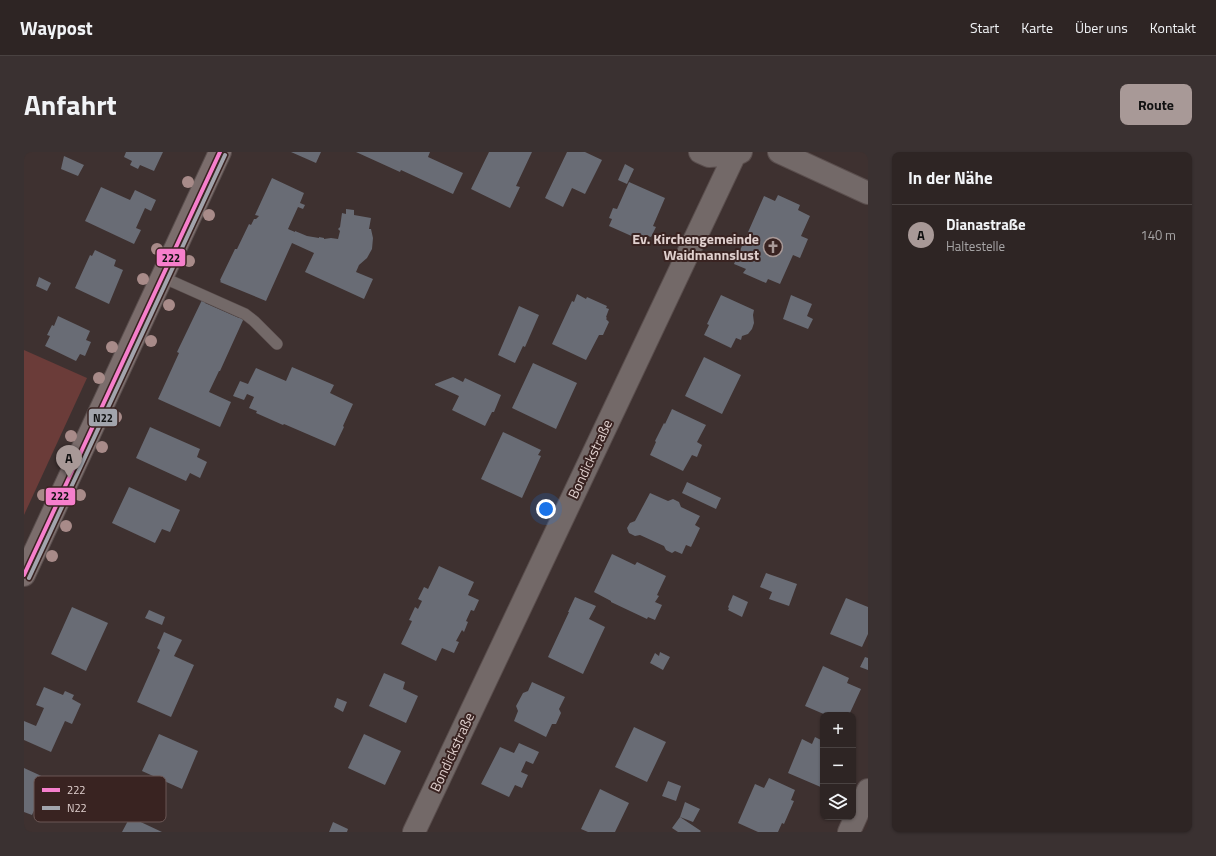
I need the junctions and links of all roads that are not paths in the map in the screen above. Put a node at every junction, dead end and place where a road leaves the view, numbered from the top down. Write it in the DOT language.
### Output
graph roads {
  1 [pos="220,152"];
  2 [pos="700,152"];
  3 [pos="779,152"];
  4 [pos="738,153"];
  5 [pos="868,193"];
  6 [pos="162,277"];
  7 [pos="277,344"];
  8 [pos="24,575"];
  9 [pos="868,790"];
  10 [pos="414,832"];
  11 [pos="849,832"];
  1 -- 6 [label="main road"];
  2 -- 4 [label="street"];
  3 -- 5 [label="street"];
  4 -- 10 [label="street, Bondickstraße"];
  6 -- 7 [label="lane"];
  6 -- 8 [label="main road"];
  9 -- 11 [label="street"];
}
